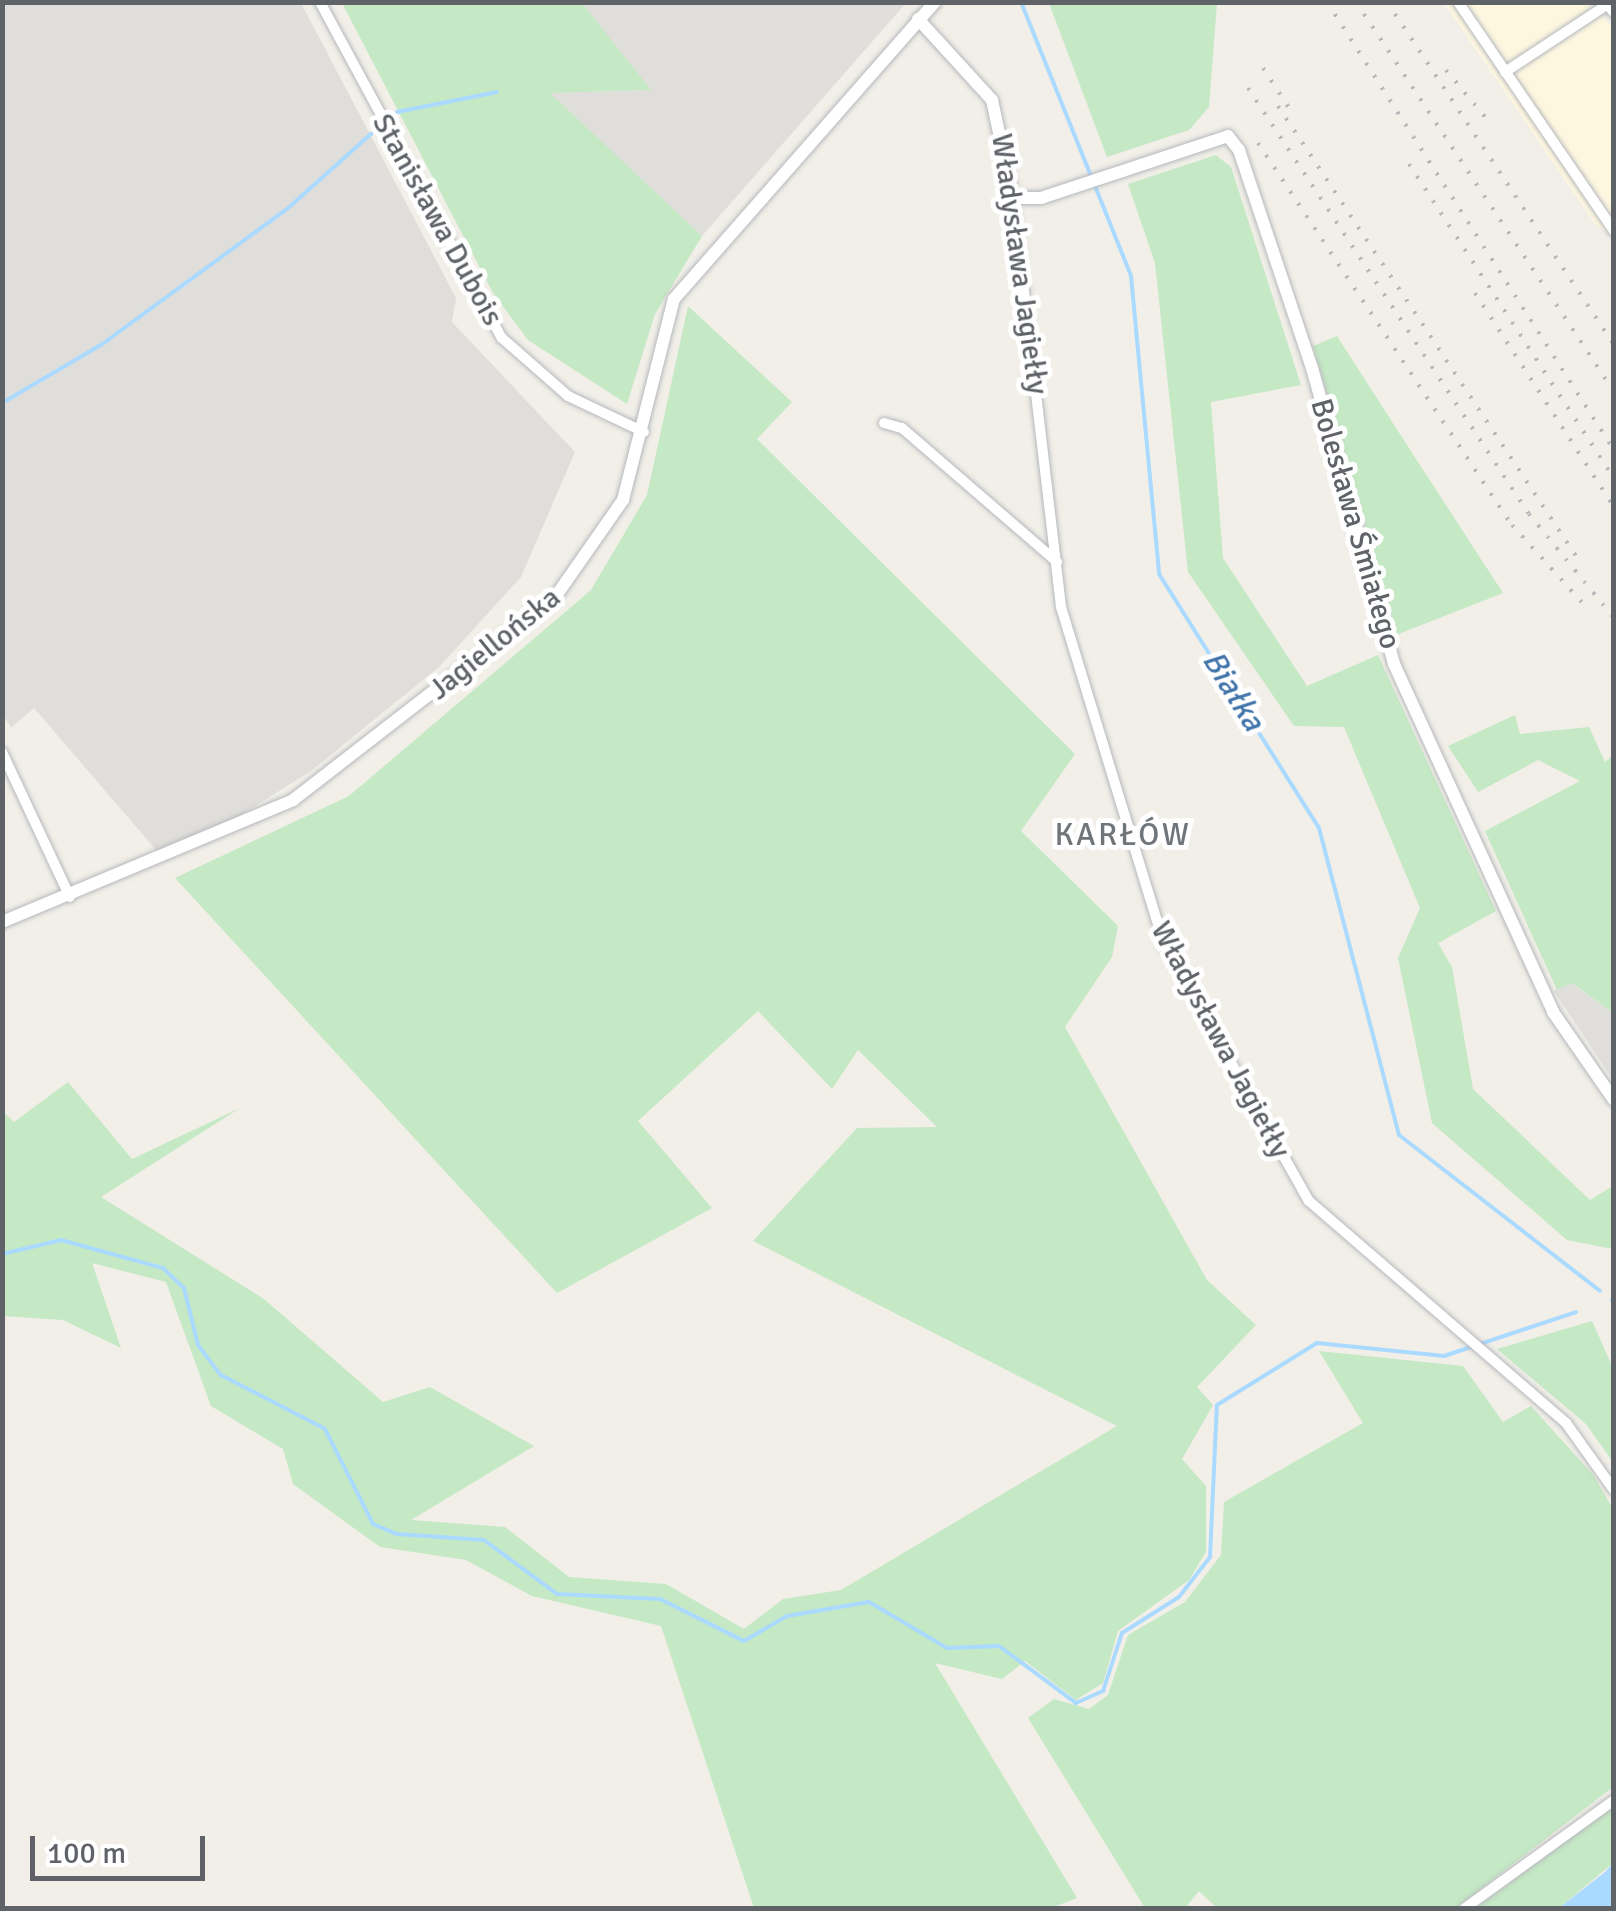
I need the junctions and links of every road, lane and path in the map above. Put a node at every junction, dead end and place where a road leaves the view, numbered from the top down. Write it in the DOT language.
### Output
graph roads {
  1 [pos="320,2"];
  2 [pos="935,2"];
  3 [pos="1458,2"];
  4 [pos="1611,4"];
  5 [pos="918,19"];
  6 [pos="1504,72"];
  7 [pos="1012,198"];
  8 [pos="1614,231"];
  9 [pos="884,423"];
  10 [pos="644,432"];
  11 [pos="1056,562"];
  12 [pos="2,752"];
  13 [pos="71,898"];
  14 [pos="2,922"];
  15 [pos="1614,1100"];
  16 [pos="1614,1490"];
  17 [pos="1614,1800"];
  18 [pos="1465,1908"];
  1 -- 10 [label="street, Stanisława Dubois"];
  2 -- 5 [label="street, Jagiellońska"];
  3 -- 6 [label="street"];
  4 -- 6 [label="street"];
  5 -- 7 [label="street, Władysława Jagiełły"];
  5 -- 10 [label="street, Jagiellońska"];
  6 -- 8 [label="street"];
  7 -- 11 [label="street, Władysława Jagiełły"];
  7 -- 15 [label="street, Bolesława Śmiałego"];
  9 -- 11 [label="street"];
  10 -- 13 [label="street, Jagiellońska"];
  11 -- 16 [label="street, Władysława Jagiełły"];
  12 -- 13 [label="street"];
  13 -- 14 [label="street, Jagiellońska"];
  17 -- 18 [label="street"];
}
